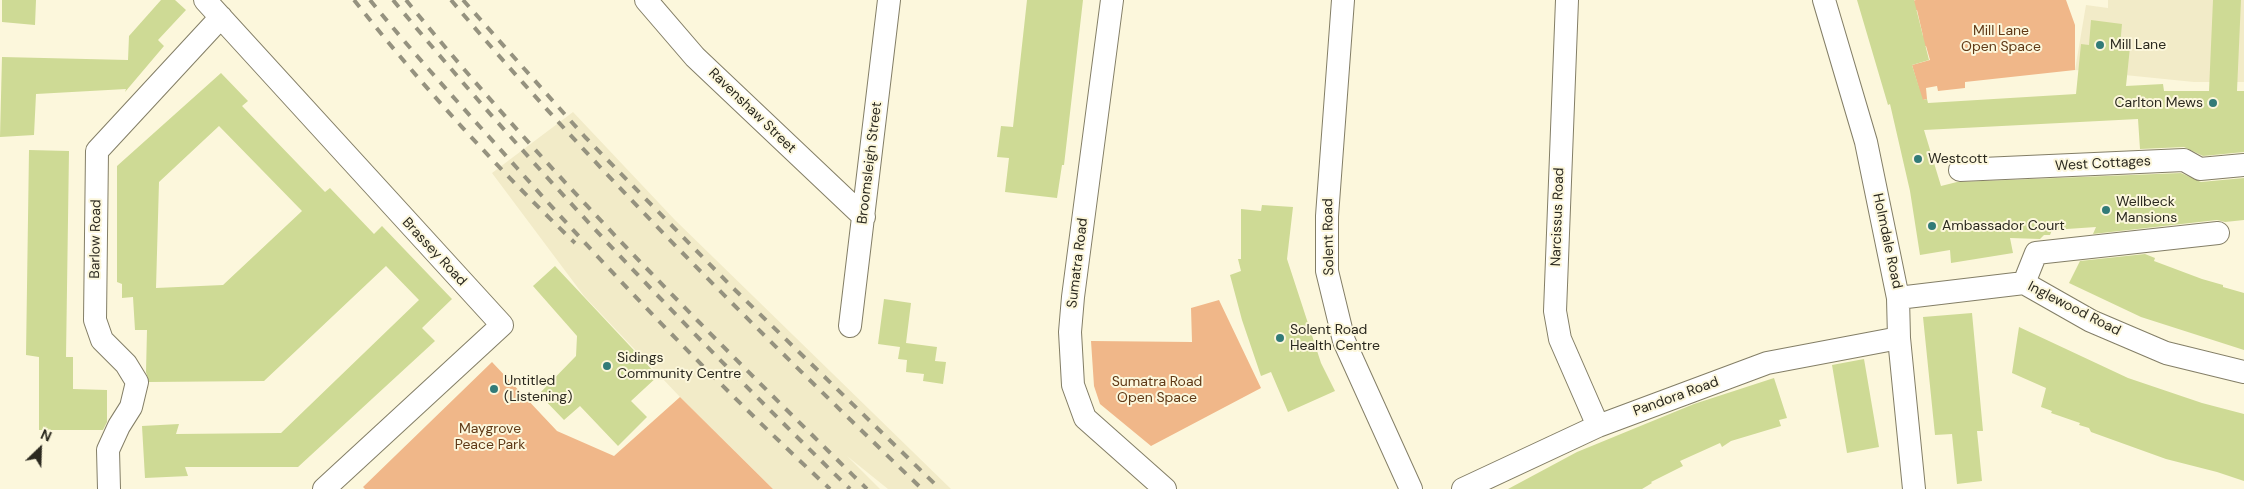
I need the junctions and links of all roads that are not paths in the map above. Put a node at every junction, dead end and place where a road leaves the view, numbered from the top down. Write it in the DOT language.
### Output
graph roads {
  1 [pos="205,0"];
  2 [pos="646,0"];
  3 [pos="889,0"];
  4 [pos="1112,0"];
  5 [pos="1343,0"];
  6 [pos="1567,0"];
  7 [pos="1824,0"];
  8 [pos="221,17"];
  9 [pos="2244,165"];
  10 [pos="1960,170"];
  11 [pos="864,217"];
  12 [pos="2218,233"];
  13 [pos="2024,283"];
  14 [pos="1898,298"];
  15 [pos="850,326"];
  16 [pos="1899,338"];
  17 [pos="2244,372"];
  18 [pos="1598,426"];
  19 [pos="109,489"];
  20 [pos="324,489"];
  21 [pos="1165,489"];
  22 [pos="1411,489"];
  23 [pos="1463,489"];
  24 [pos="1914,489"];
  1 -- 8 [label="street, Brassey Road"];
  2 -- 11 [label="street, Ravenshaw Street"];
  3 -- 11 [label="street, Broomsleigh Street"];
  4 -- 21 [label="street, Sumatra Road"];
  5 -- 22 [label="street, Solent Road"];
  6 -- 18 [label="street, Narcissus Road"];
  7 -- 14 [label="street, Holmdale Road"];
  8 -- 19 [label="street, Barlow Road"];
  8 -- 20 [label="street, Brassey Road"];
  9 -- 10 [label="street, West Cottages"];
  11 -- 15 [label="street, Broomsleigh Street"];
  12 -- 13 [label="street"];
  13 -- 14 [label="street, Inglewood Road"];
  13 -- 17 [label="street, Inglewood Road"];
  14 -- 16 [label="street, Holmdale Road"];
  16 -- 18 [label="street, Pandora Road"];
  16 -- 24 [label="street, Holmdale Road"];
  18 -- 23 [label="street, Pandora Road"];
}
